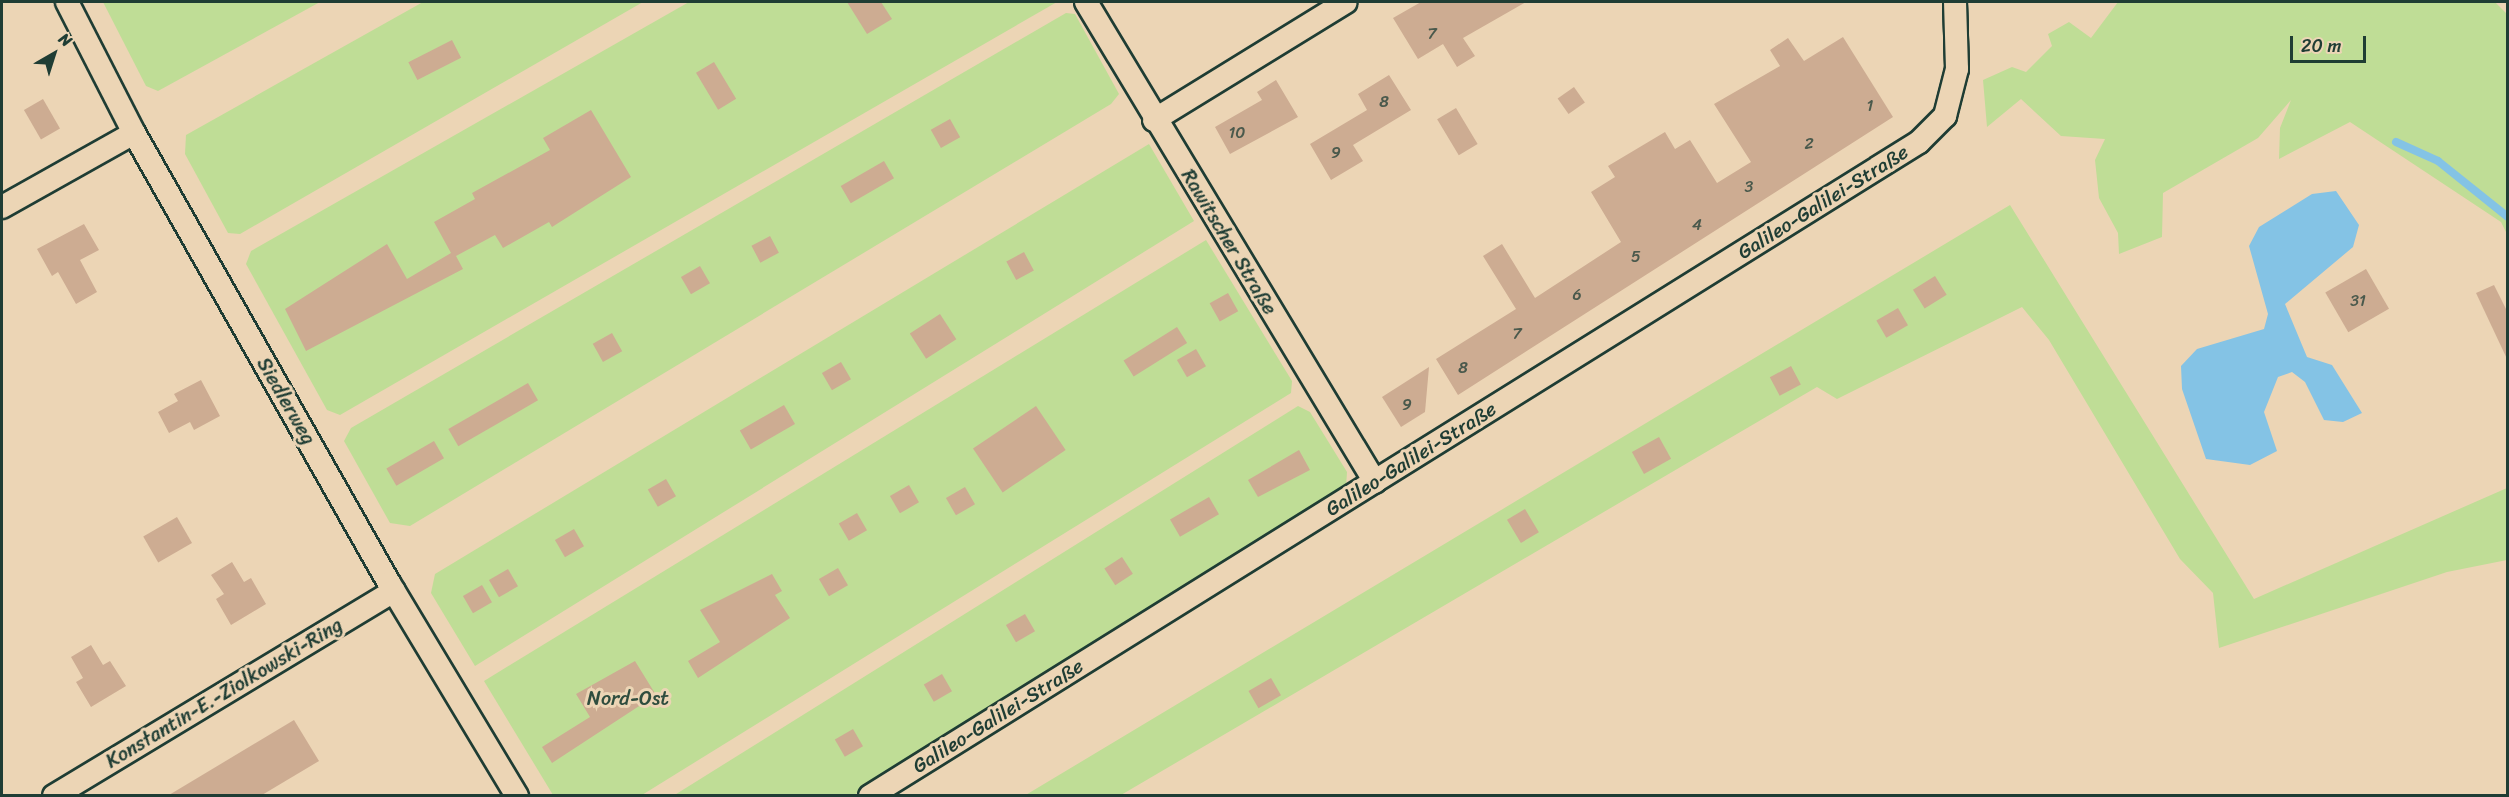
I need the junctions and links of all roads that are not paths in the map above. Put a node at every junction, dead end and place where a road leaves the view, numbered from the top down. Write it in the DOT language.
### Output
graph roads {
  1 [pos="67,2"];
  2 [pos="1086,2"];
  3 [pos="1346,2"];
  4 [pos="1955,2"];
  5 [pos="1154,120"];
  6 [pos="134,133"];
  7 [pos="2,207"];
  8 [pos="1375,482"];
  9 [pos="394,591"];
  10 [pos="54,795"];
  11 [pos="517,795"];
  12 [pos="870,795"];
  1 -- 6 [label="street, Siedlerweg"];
  2 -- 5 [label="street, Rawitscher Straße"];
  3 -- 5 [label="street"];
  4 -- 8 [label="street, Galileo-Galilei-Straße"];
  5 -- 8 [label="street, Rawitscher Straße"];
  6 -- 7 [label="street"];
  6 -- 9 [label="street, Siedlerweg"];
  8 -- 12 [label="street, Galileo-Galilei-Straße"];
  9 -- 10 [label="street, Konstantin-E.-Ziolkowski-Ring"];
  9 -- 11 [label="street, Siedlerweg"];
}
